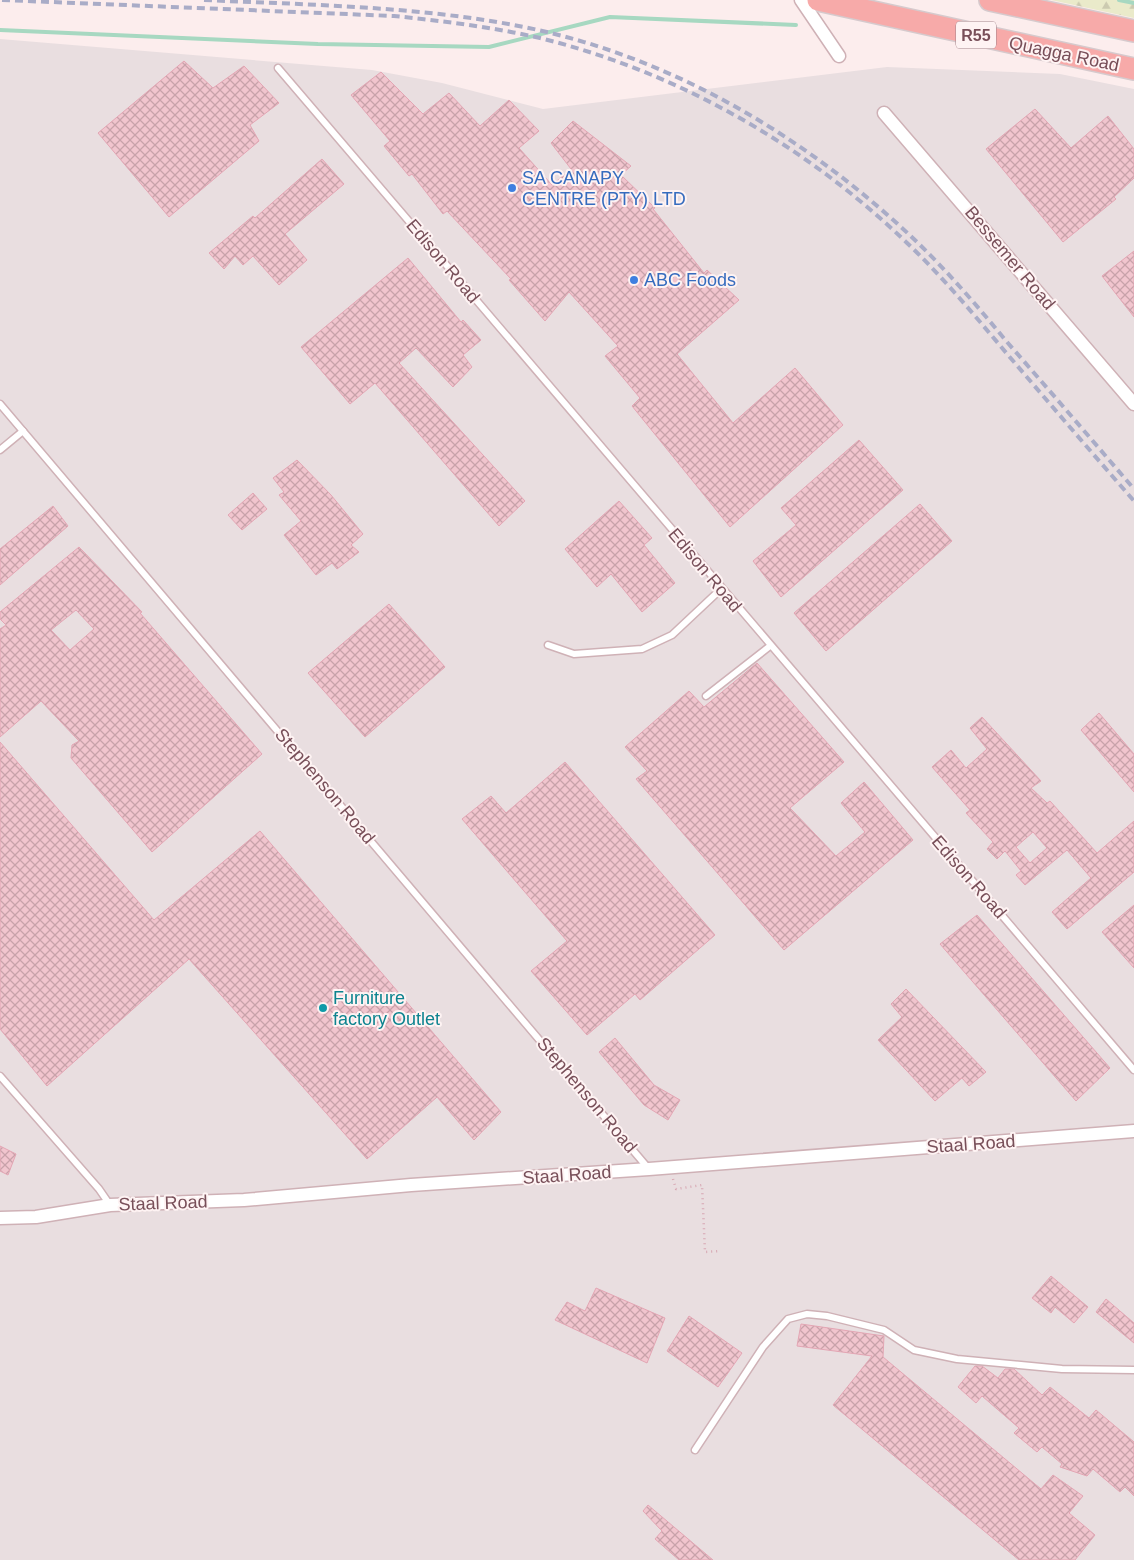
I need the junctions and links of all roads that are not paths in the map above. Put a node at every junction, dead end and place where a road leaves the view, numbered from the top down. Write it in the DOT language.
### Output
graph roads {
  1 [pos="801,0"];
  2 [pos="818,0"];
  3 [pos="990,0"];
  4 [pos="820,26"];
  5 [pos="1134,31"];
  6 [pos="840,56"];
  7 [pos="278,68"];
  8 [pos="1134,69"];
  9 [pos="884,113"];
  10 [pos="0,404"];
  11 [pos="1134,404"];
  12 [pos="23,431"];
  13 [pos="0,450"];
  14 [pos="721,589"];
  15 [pos="548,645"];
  16 [pos="770,646"];
  17 [pos="706,696"];
  18 [pos="1134,1070"];
  19 [pos="0,1076"];
  20 [pos="1134,1132"];
  21 [pos="649,1169"];
  22 [pos="110,1205"];
  23 [pos="0,1218"];
  24 [pos="1134,1370"];
  25 [pos="695,1450"];
  1 -- 4 [label="street"];
  2 -- 4 [label="street"];
  2 -- 8 [label="main road, Quagga Road / R55"];
  3 -- 5 [label="main road, R55"];
  4 -- 6 [label="street"];
  7 -- 14 [label="lane, Edison Road"];
  9 -- 11 [label="street, Bessemer Road"];
  10 -- 12 [label="lane, Stephenson Road"];
  12 -- 13 [label="lane"];
  12 -- 21 [label="lane, Stephenson Road"];
  14 -- 15 [label="lane"];
  14 -- 16 [label="lane, Edison Road"];
  16 -- 17 [label="lane"];
  16 -- 18 [label="lane, Edison Road"];
  19 -- 22 [label="lane"];
  20 -- 21 [label="street, Staal Road"];
  21 -- 22 [label="street, Staal Road"];
  22 -- 23 [label="street, Staal Road"];
  24 -- 25 [label="lane"];
}
